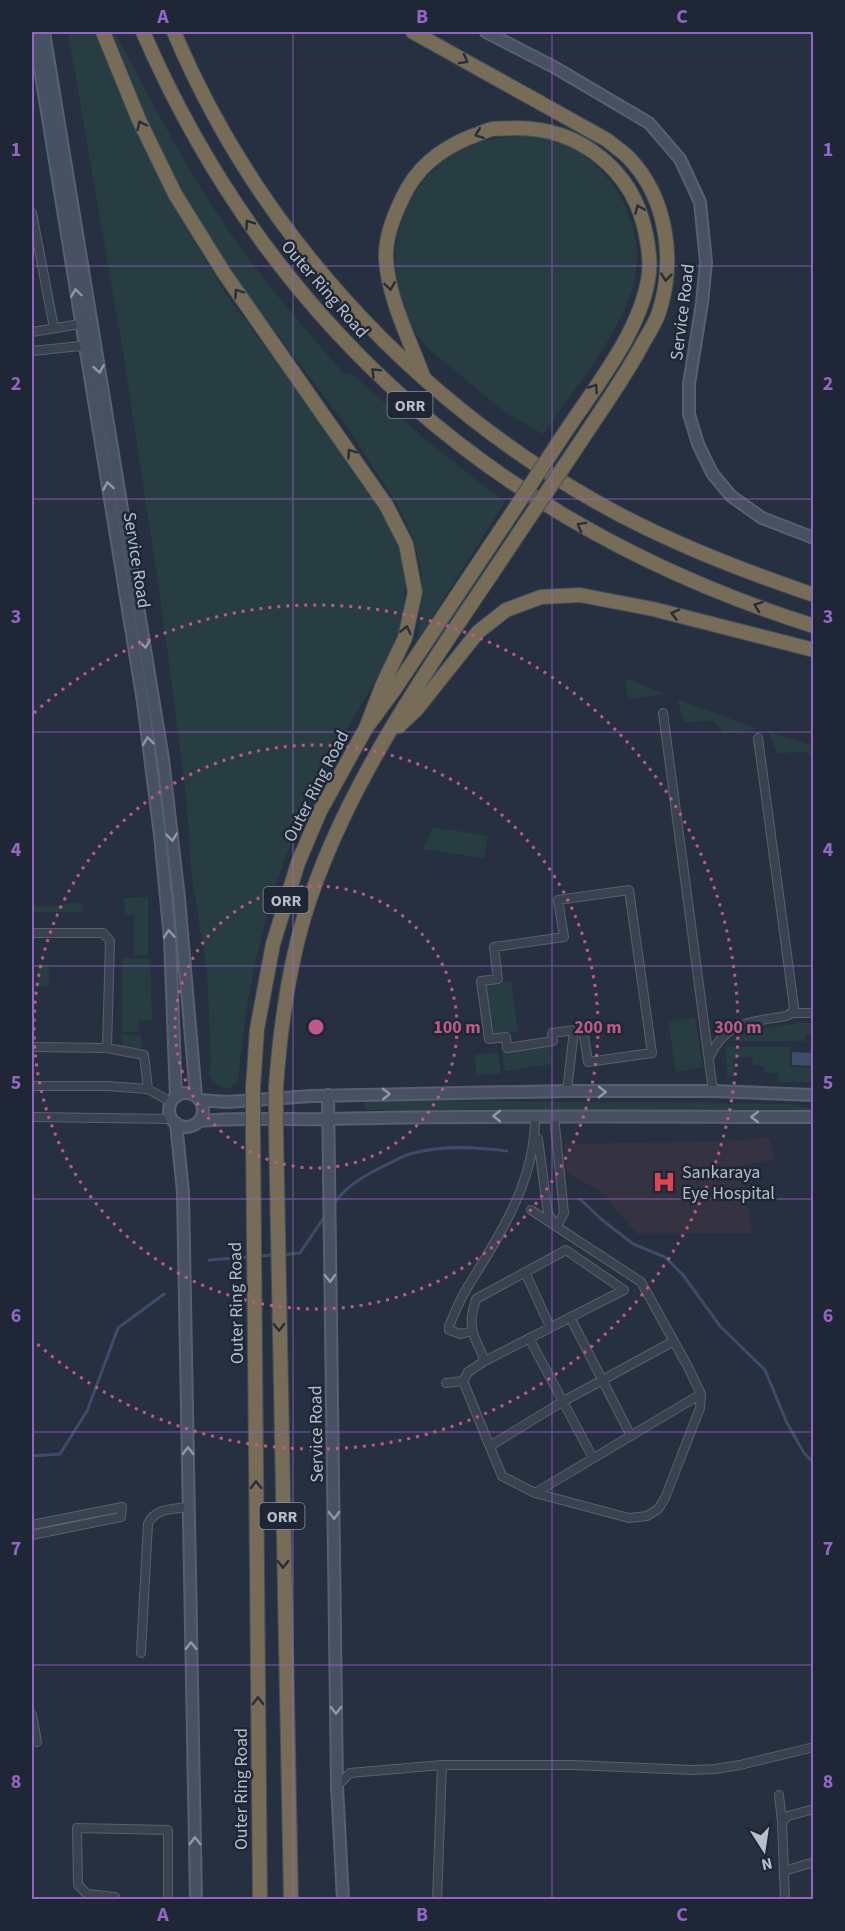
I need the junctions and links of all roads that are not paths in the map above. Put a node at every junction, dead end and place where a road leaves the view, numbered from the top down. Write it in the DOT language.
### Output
graph roads {
  1 [pos="34,32"];
  2 [pos="44,32"];
  3 [pos="103,32"];
  4 [pos="143,32"];
  5 [pos="174,32"];
  6 [pos="413,32"];
  7 [pos="486,32"];
  8 [pos="66,196"];
  9 [pos="32,213"];
  10 [pos="85,323"];
  11 [pos="54,328"];
  12 [pos="32,332"];
  13 [pos="89,345"];
  14 [pos="32,351"];
  15 [pos="423,378"];
  16 [pos="813,538"];
  17 [pos="813,595"];
  18 [pos="813,626"];
  19 [pos="813,650"];
  20 [pos="663,713"];
  21 [pos="366,728"];
  22 [pos="389,735"];
  23 [pos="758,738"];
  24 [pos="32,933"];
  25 [pos="792,1013"];
  26 [pos="813,1013"];
  27 [pos="574,1030"];
  28 [pos="32,1047"];
  29 [pos="107,1048"];
  30 [pos="709,1057"];
  31 [pos="32,1086"];
  32 [pos="148,1089"];
  33 [pos="567,1091"];
  34 [pos="713,1091"];
  35 [pos="328,1095"];
  36 [pos="813,1095"];
  37 [pos="198,1098"];
  38 [pos="174,1099"];
  39 [pos="537,1116"];
  40 [pos="554,1116"];
  41 [pos="32,1117"];
  42 [pos="813,1117"];
  43 [pos="327,1119"];
  44 [pos="174,1121"];
  45 [pos="199,1121"];
  46 [pos="563,1205"];
  47 [pos="547,1207"];
  48 [pos="531,1210"];
  49 [pos="557,1226"];
  50 [pos="525,1272"];
  51 [pos="641,1282"];
  52 [pos="624,1290"];
  53 [pos="570,1317"];
  54 [pos="550,1328"];
  55 [pos="472,1331"];
  56 [pos="529,1338"];
  57 [pos="674,1341"];
  58 [pos="483,1362"];
  59 [pos="602,1380"];
  60 [pos="463,1381"];
  61 [pos="446,1383"];
  62 [pos="700,1394"];
  63 [pos="562,1402"];
  64 [pos="631,1436"];
  65 [pos="490,1446"];
  66 [pos="593,1458"];
  67 [pos="535,1493"];
  68 [pos="189,1507"];
  69 [pos="32,1526"];
  70 [pos="32,1535"];
  71 [pos="141,1653"];
  72 [pos="32,1715"];
  73 [pos="37,1742"];
  74 [pos="813,1747"];
  75 [pos="442,1764"];
  76 [pos="337,1786"];
  77 [pos="779,1795"];
  78 [pos="813,1809"];
  79 [pos="782,1822"];
  80 [pos="813,1862"];
  81 [pos="784,1871"];
  82 [pos="116,1899"];
  83 [pos="168,1899"];
  84 [pos="195,1899"];
  85 [pos="260,1899"];
  86 [pos="291,1899"];
  87 [pos="343,1899"];
  88 [pos="437,1899"];
  89 [pos="785,1899"];
  1 -- 8 [label="main road, Service Road"];
  2 -- 8 [label="main road, Service Road"];
  21 -- 3 [label="highway, one-way"];
  18 -- 4 [label="highway, Outer Ring Road / ORR, one-way"];
  5 -- 15 [label="highway, Outer Ring Road / ORR"];
  6 -- 22 [label="highway, one-way, bridge"];
  7 -- 16 [label="main road, Service Road"];
  8 -- 10 [label="main road, Service Road"];
  9 -- 11 [label="street"];
  10 -- 11 [label="street"];
  10 -- 13 [label="main road, Service Road"];
  11 -- 12 [label="street"];
  13 -- 14 [label="street"];
  13 -- 37 [label="main road, Service Road, one-way"];
  38 -- 13 [label="main road, Service Road, one-way"];
  15 -- 17 [label="highway, Outer Ring Road / ORR"];
  21 -- 15 [label="highway, one-way, bridge"];
  19 -- 22 [label="highway, one-way"];
  20 -- 30 [label="street"];
  85 -- 21 [label="highway, Outer Ring Road / ORR, one-way, bridge"];
  22 -- 86 [label="highway, ORR, one-way, bridge"];
  23 -- 25 [label="street"];
  24 -- 29 [label="street"];
  25 -- 26 [label="street"];
  25 -- 30 [label="street"];
  27 -- 27 [label="street"];
  27 -- 33 [label="street"];
  28 -- 29 [label="street"];
  29 -- 32 [label="street"];
  30 -- 34 [label="street"];
  31 -- 32 [label="street"];
  32 -- 38 [label="street"];
  33 -- 34 [label="main road, one-way"];
  35 -- 33 [label="main road, one-way"];
  34 -- 36 [label="main road"];
  35 -- 37 [label="main road"];
  35 -- 43 [label="main road, Service Road"];
  37 -- 38 [label="main road"];
  37 -- 45 [label="main road"];
  38 -- 44 [label="main road, Service Road"];
  39 -- 40 [label="main road"];
  39 -- 43 [label="main road, one-way"];
  39 -- 47 [label="street"];
  39 -- 55 [label="street"];
  42 -- 40 [label="main road, one-way"];
  40 -- 46 [label="street"];
  41 -- 44 [label="street"];
  43 -- 45 [label="main road"];
  43 -- 76 [label="main road, Service Road, one-way"];
  44 -- 45 [label="main road"];
  68 -- 44 [label="main road, Service Road, one-way"];
  46 -- 47 [label="street"];
  46 -- 49 [label="street"];
  47 -- 49 [label="street"];
  48 -- 49 [label="street"];
  49 -- 51 [label="street"];
  50 -- 52 [label="street"];
  50 -- 54 [label="street"];
  50 -- 55 [label="street"];
  51 -- 52 [label="street"];
  51 -- 57 [label="street"];
  52 -- 53 [label="street"];
  53 -- 54 [label="street"];
  53 -- 59 [label="street"];
  54 -- 56 [label="street"];
  55 -- 58 [label="street"];
  56 -- 58 [label="street"];
  56 -- 63 [label="street"];
  57 -- 59 [label="street"];
  57 -- 62 [label="street"];
  58 -- 60 [label="street"];
  59 -- 63 [label="street"];
  59 -- 64 [label="street"];
  60 -- 61 [label="street"];
  60 -- 65 [label="street"];
  62 -- 64 [label="street"];
  62 -- 67 [label="street"];
  63 -- 65 [label="street"];
  63 -- 66 [label="street"];
  64 -- 66 [label="street"];
  65 -- 67 [label="street"];
  66 -- 67 [label="street"];
  68 -- 71 [label="street"];
  84 -- 68 [label="main road, Service Road, one-way"];
  69 -- 70 [label="street"];
  72 -- 73 [label="street"];
  74 -- 75 [label="street"];
  75 -- 76 [label="street"];
  75 -- 88 [label="street"];
  76 -- 87 [label="main road, Service Road"];
  77 -- 79 [label="street"];
  78 -- 79 [label="street"];
  79 -- 81 [label="street"];
  80 -- 81 [label="street"];
  81 -- 89 [label="street"];
  82 -- 83 [label="street"];
}
